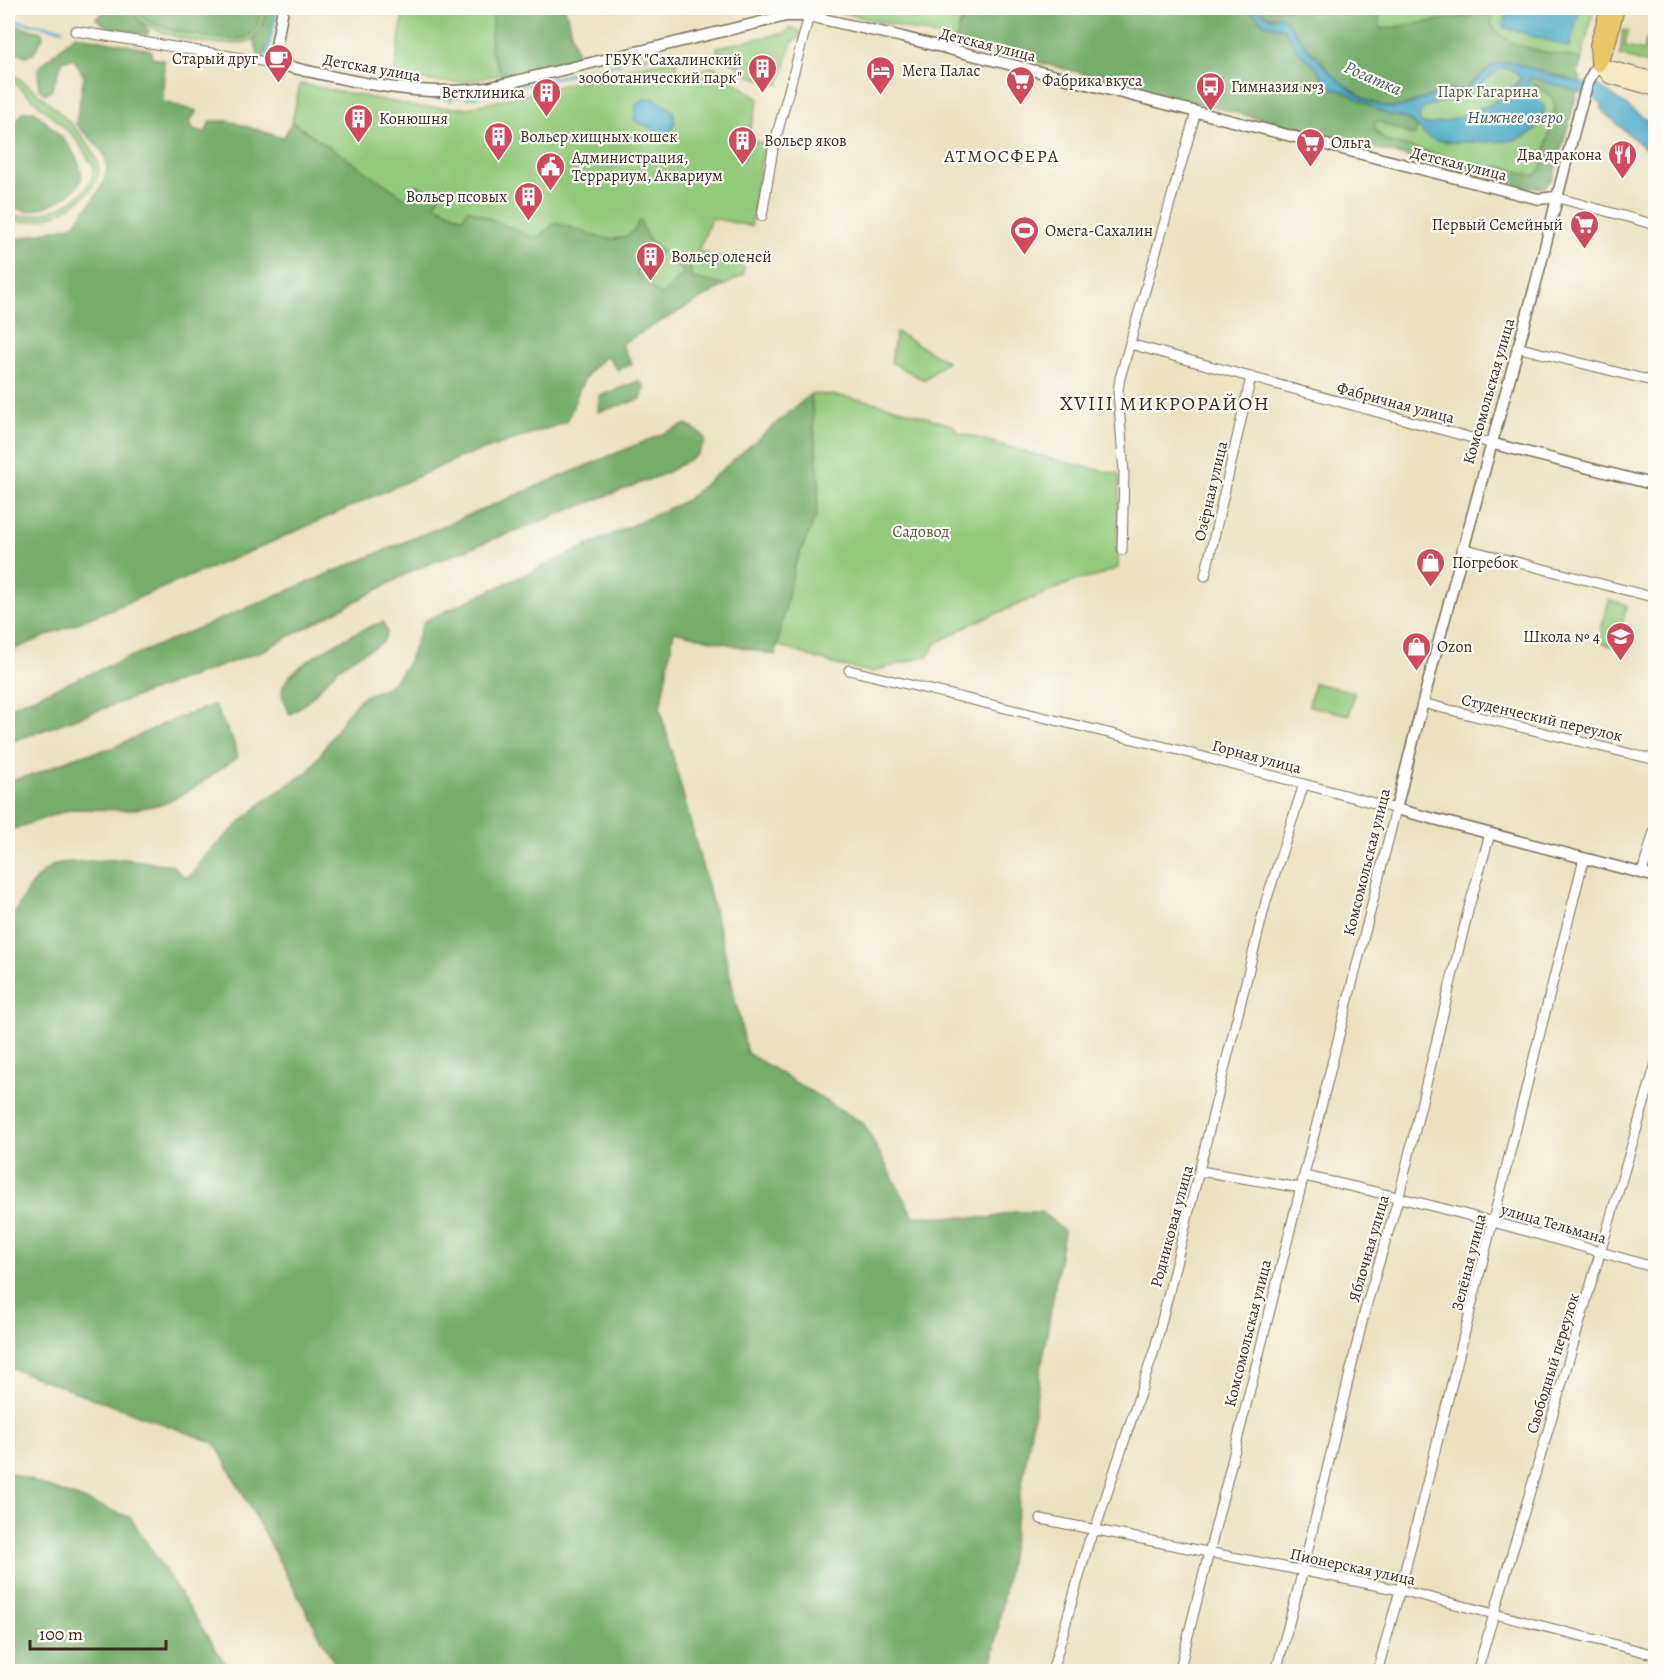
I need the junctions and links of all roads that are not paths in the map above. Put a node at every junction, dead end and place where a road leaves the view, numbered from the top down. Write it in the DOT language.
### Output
graph roads {
  1 [pos="283,8"];
  2 [pos="1608,8"];
  3 [pos="1617,8"];
  4 [pos="809,16"];
  5 [pos="75,31"];
  6 [pos="273,63"];
  7 [pos="1598,64"];
  8 [pos="1656,79"];
  9 [pos="1656,90"];
  10 [pos="1196,112"];
  11 [pos="1555,197"];
  12 [pos="762,216"];
  13 [pos="1656,225"];
  14 [pos="1130,344"];
  15 [pos="1517,347"];
  16 [pos="1251,377"];
  17 [pos="1656,382"];
  18 [pos="1490,443"];
  19 [pos="1656,485"];
  20 [pos="1462,548"];
  21 [pos="1122,550"];
  22 [pos="1205,576"];
  23 [pos="1656,598"];
  24 [pos="849,670"];
  25 [pos="1422,703"];
  26 [pos="1656,760"];
  27 [pos="1304,784"];
  28 [pos="1396,809"];
  29 [pos="1656,825"];
  30 [pos="1491,834"];
  31 [pos="1584,858"];
  32 [pos="1642,873"];
  33 [pos="1656,877"];
  34 [pos="1656,1063"];
  35 [pos="1200,1172"];
  36 [pos="1304,1176"];
  37 [pos="1301,1188"];
  38 [pos="1399,1196"];
  39 [pos="1493,1221"];
  40 [pos="1601,1252"];
  41 [pos="1656,1268"];
  42 [pos="1041,1519"];
  43 [pos="1095,1530"];
  44 [pos="1208,1551"];
  45 [pos="1303,1570"];
  46 [pos="1400,1590"];
  47 [pos="1493,1615"];
  48 [pos="1656,1655"];
  49 [pos="1052,1671"];
  50 [pos="1179,1671"];
  51 [pos="1276,1671"];
  52 [pos="1377,1671"];
  53 [pos="1477,1671"];
  1 -- 6 [label="street"];
  2 -- 7 [label="main road, Комсомольская улица"];
  3 -- 7 [label="main road, Комсомольская улица"];
  4 -- 6 [label="street, Детская улица"];
  4 -- 10 [label="street, Детская улица"];
  4 -- 12 [label="street"];
  5 -- 6 [label="street"];
  7 -- 8 [label="main road"];
  7 -- 9 [label="main road"];
  7 -- 11 [label="street, Комсомольская улица"];
  10 -- 11 [label="street, Детская улица"];
  10 -- 14 [label="street"];
  11 -- 13 [label="street, Детская улица"];
  11 -- 15 [label="street, Комсомольская улица"];
  14 -- 16 [label="street, Фабричная улица"];
  14 -- 21 [label="street"];
  15 -- 17 [label="street"];
  15 -- 18 [label="street, Комсомольская улица"];
  16 -- 18 [label="street, Фабричная улица"];
  16 -- 22 [label="street, Озёрная улица"];
  18 -- 19 [label="street, Фабричная улица"];
  18 -- 20 [label="street, Комсомольская улица"];
  20 -- 23 [label="street"];
  20 -- 25 [label="street, Комсомольская улица"];
  24 -- 27 [label="street, Горная улица"];
  25 -- 26 [label="street, Студенческий переулок"];
  25 -- 28 [label="street, Комсомольская улица"];
  27 -- 28 [label="street, Горная улица"];
  27 -- 35 [label="street, Родниковая улица"];
  28 -- 30 [label="street, Горная улица"];
  28 -- 36 [label="street, Комсомольская улица"];
  29 -- 32 [label="street"];
  30 -- 31 [label="street, Горная улица"];
  30 -- 38 [label="street, Яблочная улица"];
  31 -- 32 [label="street, Горная улица"];
  31 -- 39 [label="street, Зелёная улица"];
  32 -- 33 [label="street, Горная улица"];
  34 -- 40 [label="street, Свободный переулок"];
  35 -- 37 [label="street"];
  35 -- 43 [label="street, Родниковая улица"];
  36 -- 37 [label="street, Комсомольская улица"];
  36 -- 38 [label="street, улица Тельмана"];
  37 -- 44 [label="street, Комсомольская улица"];
  38 -- 39 [label="street, улица Тельмана"];
  38 -- 45 [label="street, Яблочная улица"];
  39 -- 40 [label="street, улица Тельмана"];
  39 -- 46 [label="street, Зелёная улица"];
  40 -- 41 [label="street, улица Тельмана"];
  40 -- 47 [label="street, Свободный переулок"];
  42 -- 43 [label="street, Пионерская улица"];
  43 -- 44 [label="street, Пионерская улица"];
  43 -- 49 [label="street, Родниковая улица"];
  44 -- 45 [label="street, Пионерская улица"];
  44 -- 50 [label="street, Комсомольская улица"];
  45 -- 46 [label="street, Пионерская улица"];
  45 -- 51 [label="street, Яблочная улица"];
  46 -- 47 [label="street, Пионерская улица"];
  46 -- 52 [label="street, Зелёная улица"];
  47 -- 48 [label="street, Пионерская улица"];
  47 -- 53 [label="street, Свободный переулок"];
}
